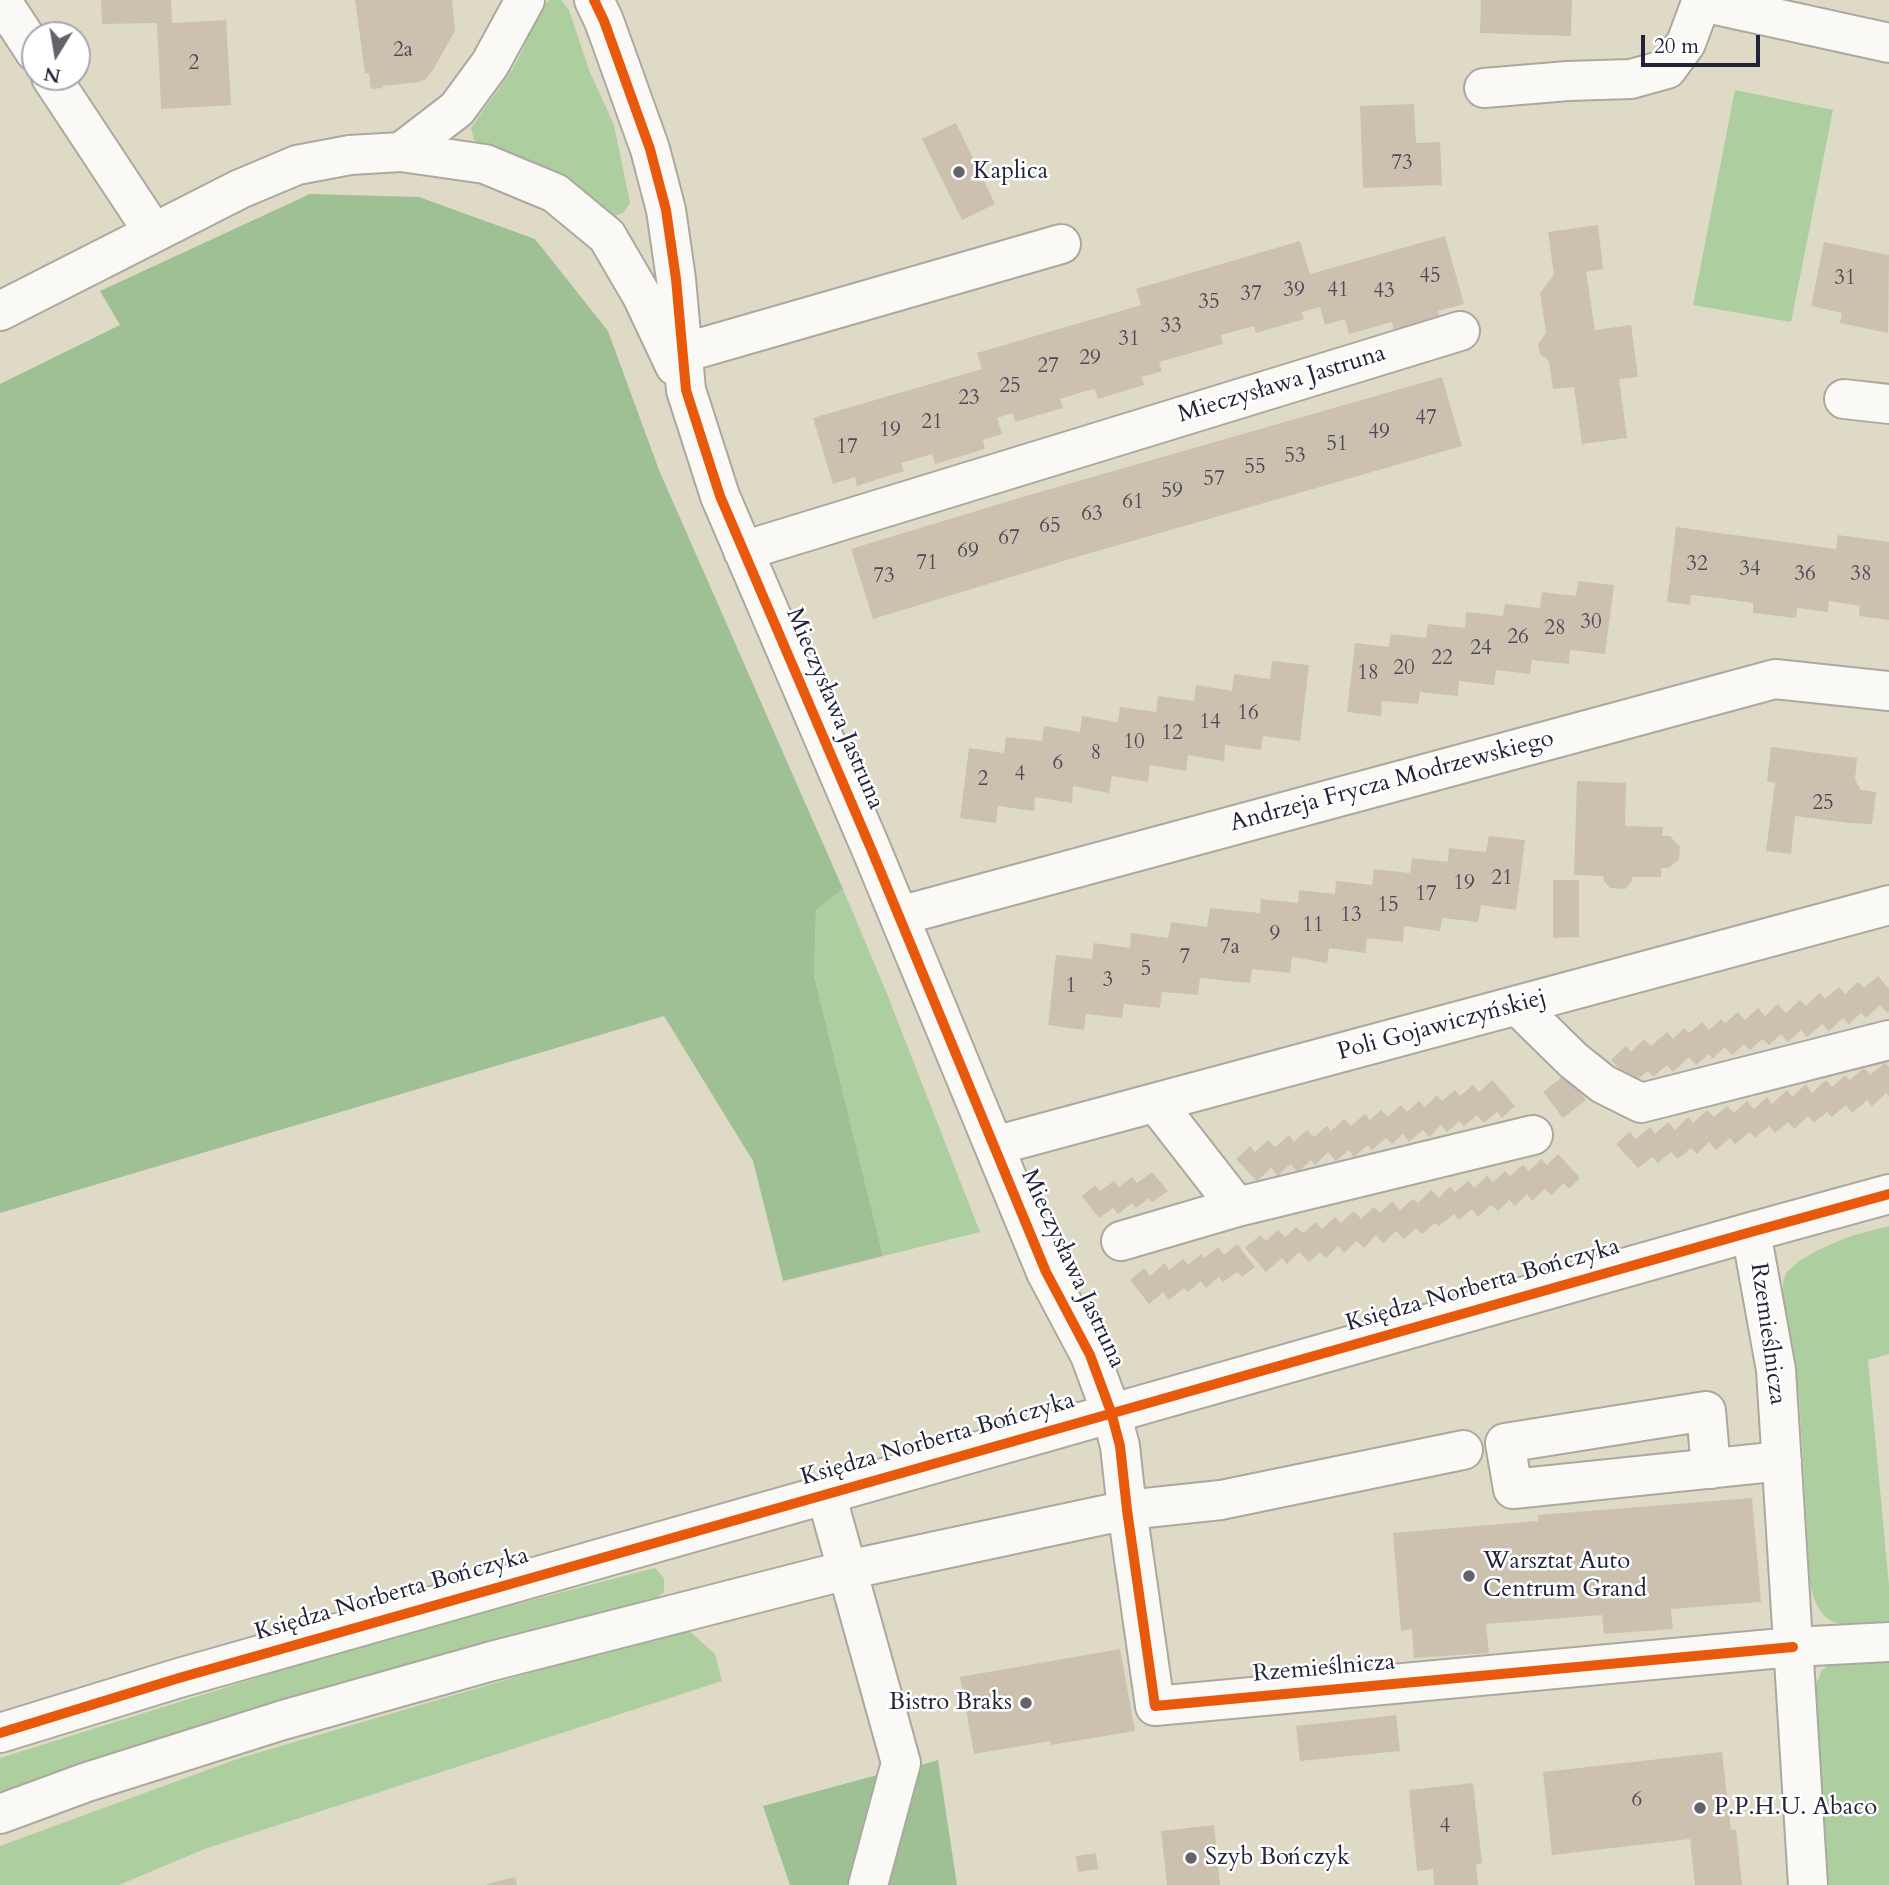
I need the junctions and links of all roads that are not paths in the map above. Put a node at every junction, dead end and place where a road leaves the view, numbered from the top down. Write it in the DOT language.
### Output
graph roads {
  1 [pos="1,0"];
  2 [pos="525,0"];
  3 [pos="594,0"];
  4 [pos="1702,1"];
  5 [pos="21,31"];
  6 [pos="1889,43"];
  7 [pos="1484,88"];
  8 [pos="60,91"];
  9 [pos="401,152"];
  10 [pos="154,233"];
  11 [pos="1061,244"];
  12 [pos="0,311"];
  13 [pos="1460,331"];
  14 [pos="683,353"];
  15 [pos="686,390"];
  16 [pos="1844,399"];
  17 [pos="1889,404"];
  18 [pos="743,551"];
  19 [pos="1889,691"];
  20 [pos="1889,905"];
  21 [pos="899,916"];
  22 [pos="1518,1006"];
  23 [pos="1889,1040"];
  24 [pos="1156,1103"];
  25 [pos="1533,1135"];
  26 [pos="994,1146"];
  27 [pos="1889,1195"];
  28 [pos="1237,1207"];
  29 [pos="1751,1232"];
  30 [pos="1121,1241"];
  31 [pos="1111,1412"];
  32 [pos="1462,1450"];
  33 [pos="1782,1461"];
  34 [pos="1711,1469"];
  35 [pos="826,1494"];
  36 [pos="1127,1510"];
  37 [pos="847,1570"];
  38 [pos="1889,1642"];
  39 [pos="1793,1647"];
  40 [pos="0,1733"];
  41 [pos="0,1814"];
  42 [pos="868,1885"];
  43 [pos="1808,1885"];
  1 -- 5 [label="street"];
  2 -- 9 [label="street"];
  3 -- 14 [label="street, Mieczysława Jastruna"];
  4 -- 6 [label="street"];
  4 -- 7 [label="street"];
  8 -- 10 [label="street"];
  9 -- 10 [label="street"];
  9 -- 15 [label="street"];
  10 -- 12 [label="street"];
  11 -- 14 [label="street"];
  13 -- 18 [label="street, Mieczysława Jastruna"];
  14 -- 15 [label="street, Mieczysława Jastruna"];
  15 -- 18 [label="street, Mieczysława Jastruna"];
  16 -- 17 [label="street"];
  18 -- 21 [label="street, Mieczysława Jastruna"];
  19 -- 21 [label="street, Andrzeja Frycza Modrzewskiego"];
  20 -- 22 [label="street, Poli Gojawiczyńskiej"];
  21 -- 26 [label="street, Mieczysława Jastruna"];
  22 -- 23 [label="street"];
  22 -- 24 [label="street, Poli Gojawiczyńskiej"];
  24 -- 26 [label="street, Poli Gojawiczyńskiej"];
  24 -- 28 [label="street"];
  25 -- 28 [label="street"];
  26 -- 31 [label="street, Mieczysława Jastruna"];
  27 -- 29 [label="street, Księdza Norberta Bończyka"];
  28 -- 30 [label="street"];
  29 -- 31 [label="street, Księdza Norberta Bończyka"];
  29 -- 33 [label="street, Rzemieślnicza"];
  31 -- 35 [label="street, Księdza Norberta Bończyka"];
  31 -- 36 [label="street, Rzemieślnicza"];
  32 -- 36 [label="street"];
  33 -- 34 [label="street"];
  33 -- 39 [label="street, Rzemieślnicza"];
  34 -- 34 [label="street"];
  35 -- 37 [label="street"];
  35 -- 40 [label="street, Księdza Norberta Bończyka"];
  36 -- 37 [label="street"];
  36 -- 39 [label="street, Rzemieślnicza"];
  37 -- 41 [label="street"];
  37 -- 42 [label="street"];
  38 -- 39 [label="street"];
  39 -- 43 [label="street, Rzemieślnicza"];
}
